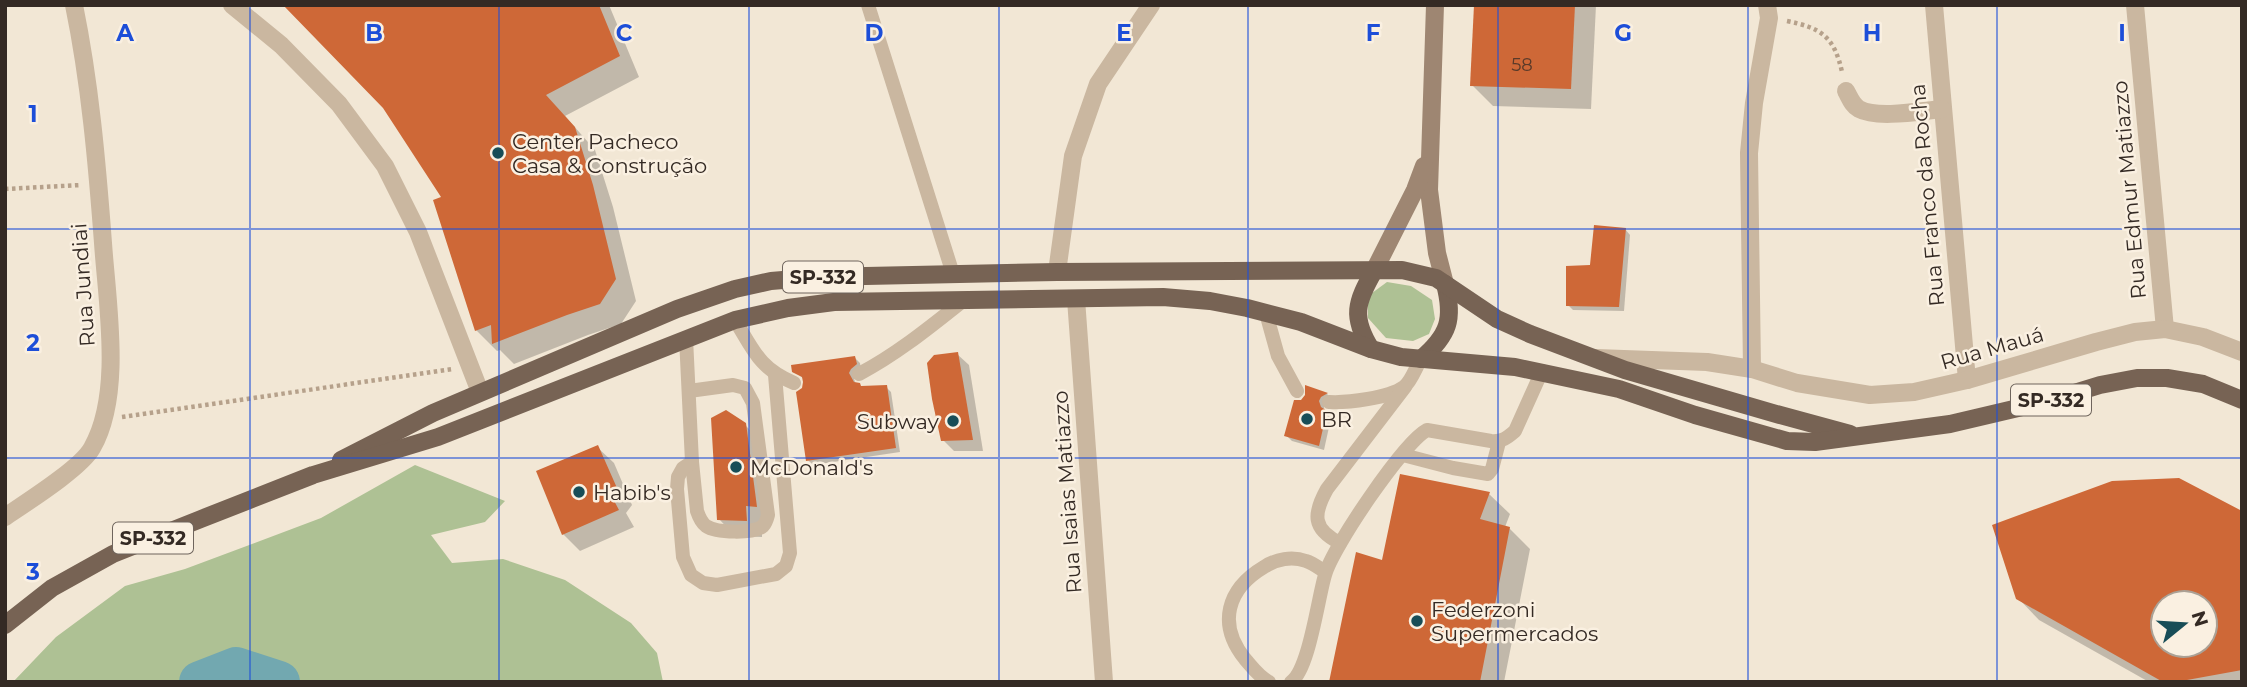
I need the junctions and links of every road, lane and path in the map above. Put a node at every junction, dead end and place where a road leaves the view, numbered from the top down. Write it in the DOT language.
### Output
graph roads {
  1 [pos="74,5"];
  2 [pos="232,5"];
  3 [pos="867,5"];
  4 [pos="1151,5"];
  5 [pos="1434,5"];
  6 [pos="1934,5"];
  7 [pos="2134,5"];
  8 [pos="1768,12"];
  9 [pos="1846,91"];
  10 [pos="1942,109"];
  11 [pos="1429,153"];
  12 [pos="98,184"];
  13 [pos="5,189"];
  14 [pos="1374,271"];
  15 [pos="1057,272"];
  16 [pos="953,274"];
  17 [pos="1445,284"];
  18 [pos="1076,299"];
  19 [pos="964,300"];
  20 [pos="1266,313"];
  21 [pos="735,320"];
  22 [pos="2165,329"];
  23 [pos="686,338"];
  24 [pos="1371,349"];
  25 [pos="2242,352"];
  26 [pos="1594,358"];
  27 [pos="1421,359"];
  28 [pos="471,366"];
  29 [pos="1752,369"];
  30 [pos="1542,371"];
  31 [pos="859,374"];
  32 [pos="775,375"];
  33 [pos="1967,380"];
  34 [pos="794,383"];
  35 [pos="1405,387"];
  36 [pos="689,391"];
  37 [pos="1297,391"];
  38 [pos="480,392"];
  39 [pos="2242,400"];
  40 [pos="1329,402"];
  41 [pos="104,420"];
  42 [pos="1857,435"];
  43 [pos="1499,442"];
  44 [pos="1403,455"];
  45 [pos="692,462"];
  46 [pos="313,475"];
  47 [pos="5,517"];
  48 [pos="1340,543"];
  49 [pos="1325,572"];
  50 [pos="5,625"];
  51 [pos="1104,682"];
  52 [pos="1269,682"];
  53 [pos="1292,682"];
  1 -- 12 [label="street, Rua Jundiai"];
  2 -- 28 [label="street"];
  3 -- 16 [label="lane"];
  4 -- 15 [label="street"];
  5 -- 11 [label="street"];
  6 -- 10 [label="street, Rua Franco da Rocha"];
  7 -- 22 [label="street, Rua Edmur Matiazzo"];
  8 -- 9 [label="path"];
  8 -- 29 [label="street"];
  9 -- 10 [label="street"];
  10 -- 33 [label="street, Rua Franco da Rocha"];
  11 -- 14 [label="street"];
  11 -- 17 [label="street"];
  12 -- 13 [label="path"];
  12 -- 41 [label="street, Rua Jundiai"];
  14 -- 15 [label="main road, SP-332"];
  14 -- 17 [label="main road, SP-332"];
  14 -- 24 [label="main road"];
  15 -- 16 [label="main road, SP-332"];
  16 -- 38 [label="main road, SP-332"];
  17 -- 26 [label="main road, SP-332"];
  17 -- 27 [label="main road"];
  18 -- 19 [label="main road, SP-332"];
  18 -- 20 [label="main road, SP-332"];
  18 -- 51 [label="street, Rua Isaias Matiazzo"];
  19 -- 21 [label="main road, SP-332"];
  19 -- 31 [label="lane"];
  20 -- 24 [label="main road, SP-332"];
  20 -- 37 [label="lane"];
  21 -- 23 [label="main road, SP-332"];
  21 -- 32 [label="lane"];
  22 -- 25 [label="street, Rua Mauá"];
  22 -- 33 [label="street, Rua Mauá"];
  23 -- 36 [label="lane"];
  23 -- 46 [label="main road, SP-332"];
  24 -- 27 [label="main road, SP-332"];
  26 -- 29 [label="street, Rua Mauá"];
  26 -- 42 [label="main road, SP-332"];
  27 -- 30 [label="main road, SP-332"];
  27 -- 35 [label="lane"];
  28 -- 38 [label="street"];
  28 -- 41 [label="path"];
  29 -- 33 [label="street, Rua Mauá"];
  30 -- 42 [label="main road, SP-332"];
  30 -- 43 [label="lane"];
  32 -- 34 [label="lane"];
  32 -- 45 [label="lane"];
  35 -- 40 [label="lane"];
  35 -- 48 [label="lane"];
  36 -- 45 [label="lane"];
  36 -- 45 [label="lane"];
  38 -- 46 [label="main road, SP-332"];
  39 -- 42 [label="main road, SP-332"];
  41 -- 47 [label="street, Rua Jundiai"];
  43 -- 44 [label="lane"];
  43 -- 44 [label="lane"];
  44 -- 48 [label="lane"];
  46 -- 50 [label="main road, SP-332"];
  48 -- 49 [label="lane"];
  49 -- 52 [label="lane"];
  49 -- 53 [label="lane"];
}
